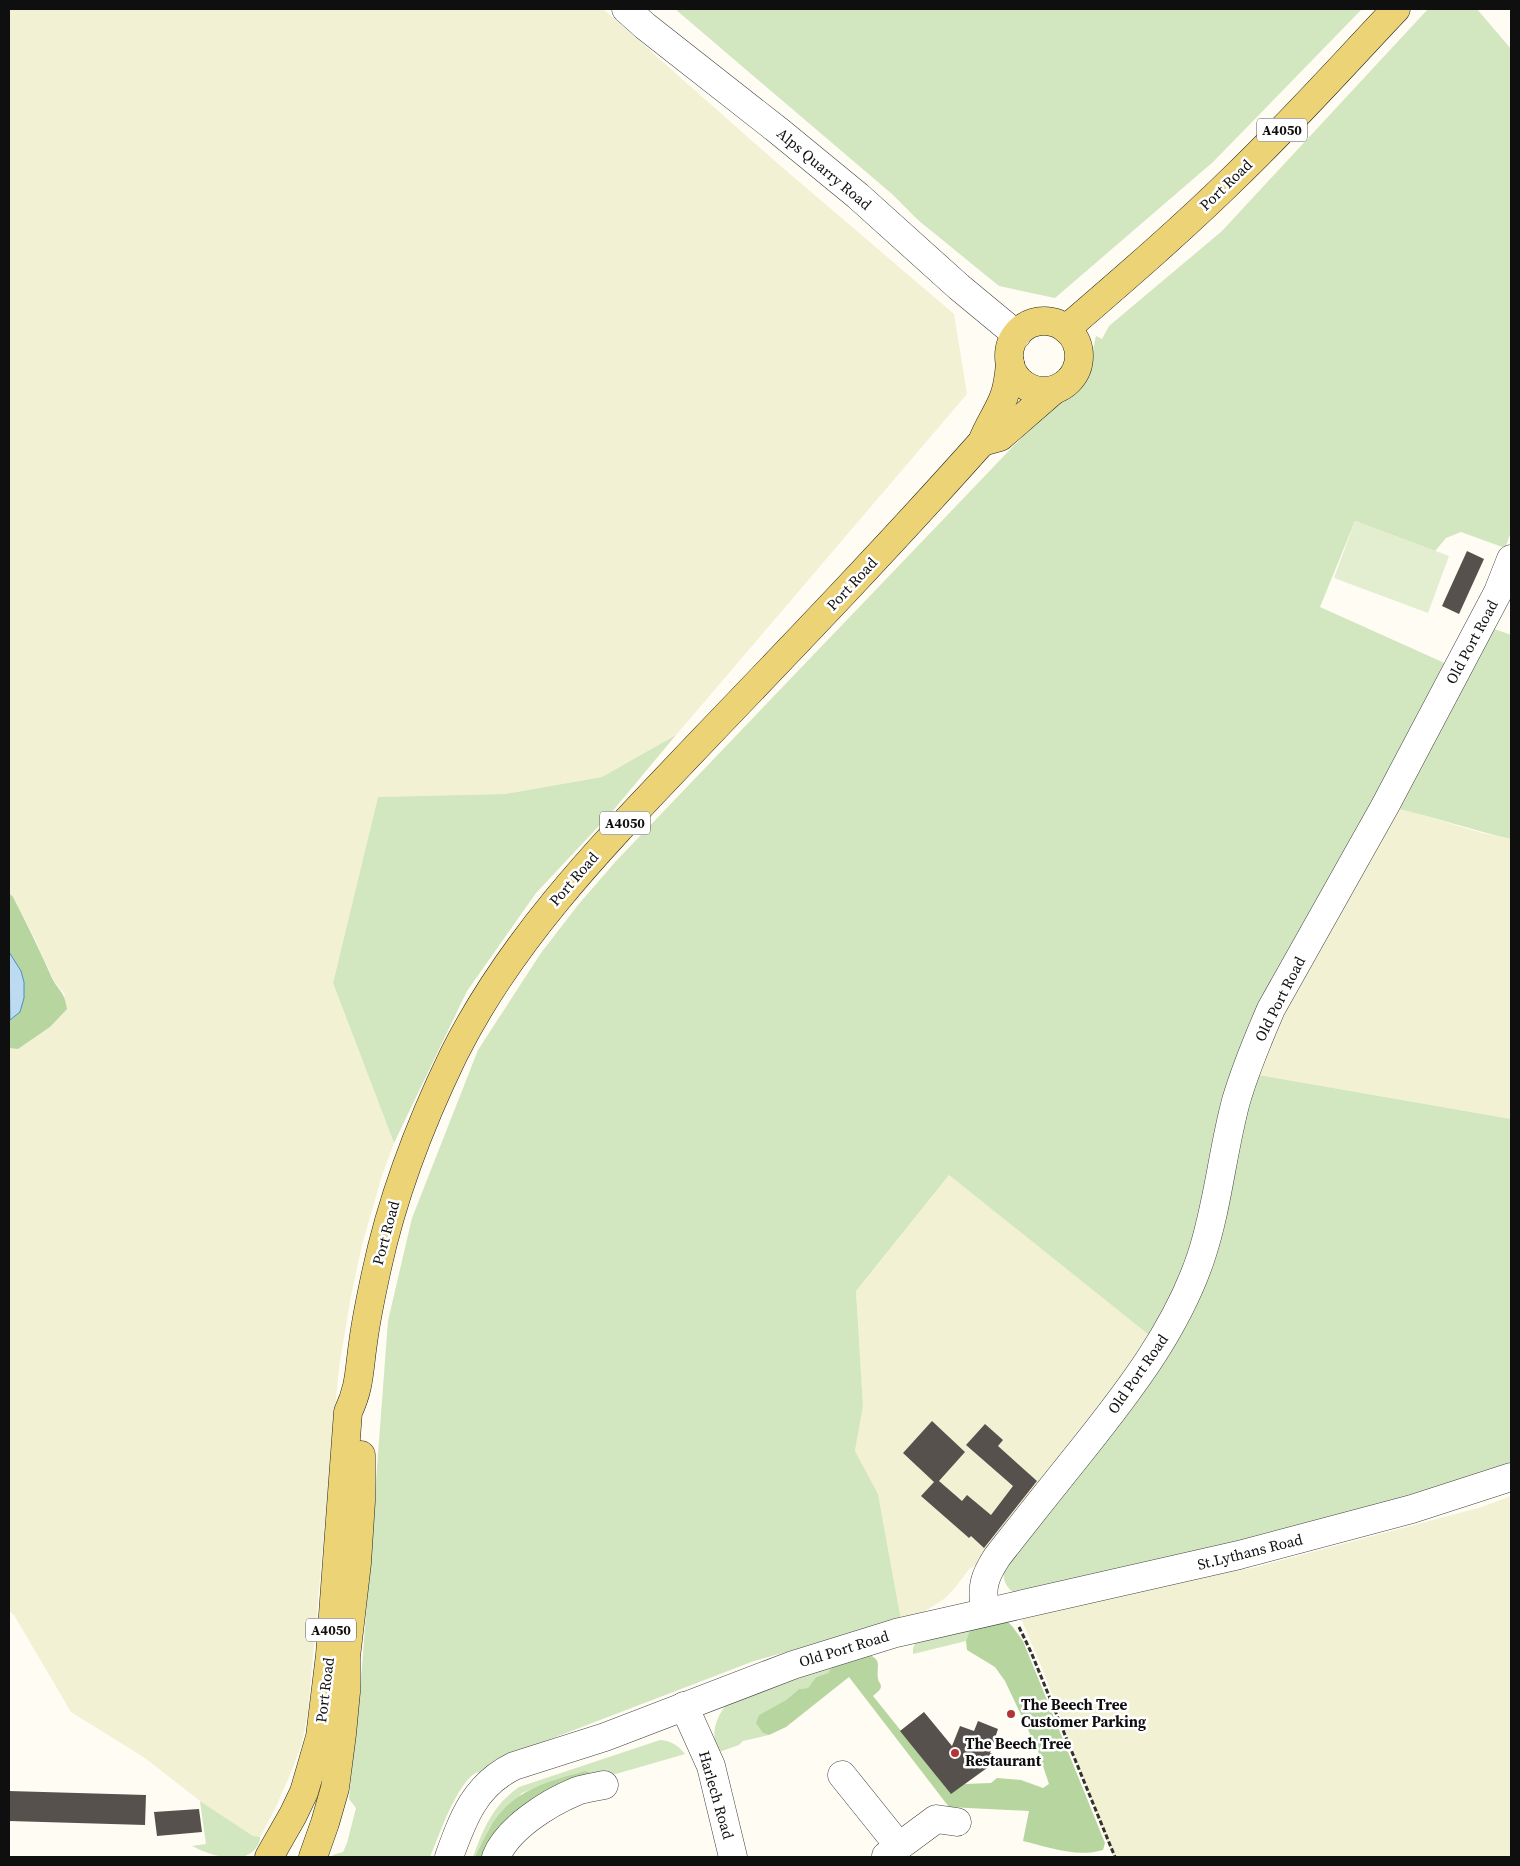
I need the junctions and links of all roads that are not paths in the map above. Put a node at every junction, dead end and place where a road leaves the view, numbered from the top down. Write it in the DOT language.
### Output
graph roads {
  1 [pos="626,9"];
  2 [pos="1396,9"];
  3 [pos="1066,329"];
  4 [pos="1017,335"];
  5 [pos="1010,363"];
  6 [pos="1054,390"];
  7 [pos="982,442"];
  8 [pos="1511,559"];
  9 [pos="357,1394"];
  10 [pos="1511,1477"];
  11 [pos="997,1609"];
  12 [pos="684,1706"];
  13 [pos="842,1775"];
  14 [pos="604,1785"];
  15 [pos="957,1822"];
  16 [pos="901,1845"];
  17 [pos="269,1857"];
  18 [pos="313,1857"];
  19 [pos="449,1857"];
  20 [pos="496,1857"];
  21 [pos="733,1857"];
  1 -- 4 [label="street, Alps Quarry Road"];
  2 -- 3 [label="main road, Port Road / A4050"];
  3 -- 4 [label="main road"];
  3 -- 6 [label="main road, A4050"];
  4 -- 5 [label="main road, A4050"];
  5 -- 6 [label="main road"];
  5 -- 7 [label="main road, Port Road / A4050"];
  6 -- 7 [label="main road, Port Road / A4050"];
  7 -- 9 [label="main road, Port Road / A4050"];
  8 -- 11 [label="street, Old Port Road"];
  9 -- 17 [label="main road, Port Road / A4050"];
  9 -- 18 [label="main road, Port Road / A4050"];
  10 -- 11 [label="street, St.Lythans Road"];
  11 -- 12 [label="street, Old Port Road"];
  12 -- 19 [label="street, Old Port Road"];
  12 -- 21 [label="street, Harlech Road"];
  13 -- 16 [label="street"];
  14 -- 20 [label="street"];
  15 -- 16 [label="street"];
}
